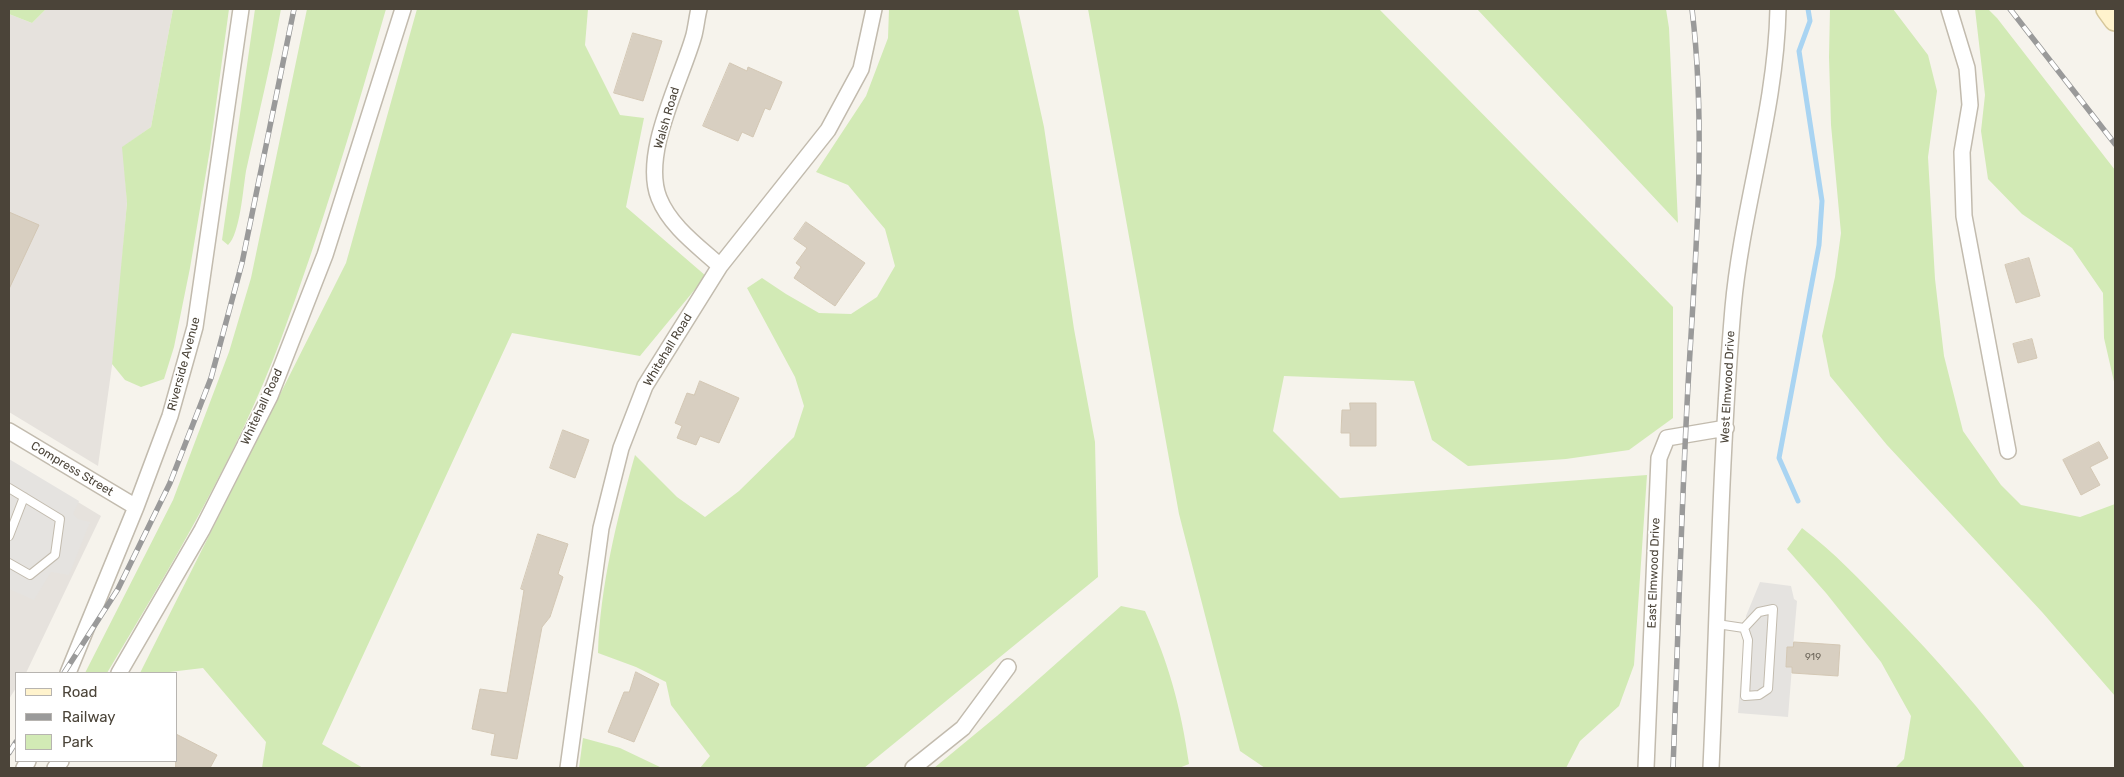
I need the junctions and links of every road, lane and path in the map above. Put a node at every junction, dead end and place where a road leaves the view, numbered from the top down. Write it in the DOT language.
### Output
graph roads {
  1 [pos="242,9"];
  2 [pos="403,9"];
  3 [pos="698,9"];
  4 [pos="874,9"];
  5 [pos="1778,9"];
  6 [pos="1949,9"];
  7 [pos="2107,9"];
  8 [pos="2115,20"];
  9 [pos="720,266"];
  10 [pos="1726,428"];
  11 [pos="9,431"];
  12 [pos="2008,451"];
  13 [pos="9,488"];
  14 [pos="24,498"];
  15 [pos="136,507"];
  16 [pos="9,536"];
  17 [pos="9,563"];
  18 [pos="1718,624"];
  19 [pos="1744,628"];
  20 [pos="1008,667"];
  21 [pos="68,672"];
  22 [pos="119,672"];
  23 [pos="568,768"];
  24 [pos="913,768"];
  25 [pos="1646,768"];
  26 [pos="1711,768"];
  1 -- 15 [label="street, Riverside Avenue"];
  2 -- 22 [label="street, Whitehall Road"];
  3 -- 9 [label="street, Walsh Road"];
  4 -- 9 [label="street, Whitehall Road"];
  5 -- 10 [label="street, West Elmwood Drive"];
  6 -- 12 [label="street"];
  7 -- 8 [label="main road"];
  9 -- 23 [label="street, Whitehall Road"];
  10 -- 18 [label="street, West Elmwood Drive"];
  10 -- 25 [label="street, East Elmwood Drive"];
  11 -- 15 [label="street, Compress Street"];
  13 -- 14 [label="lane"];
  14 -- 16 [label="lane"];
  14 -- 17 [label="lane"];
  15 -- 21 [label="street, Riverside Avenue"];
  18 -- 19 [label="lane"];
  18 -- 26 [label="street, West Elmwood Drive"];
  19 -- 19 [label="lane"];
  20 -- 24 [label="street"];
}
